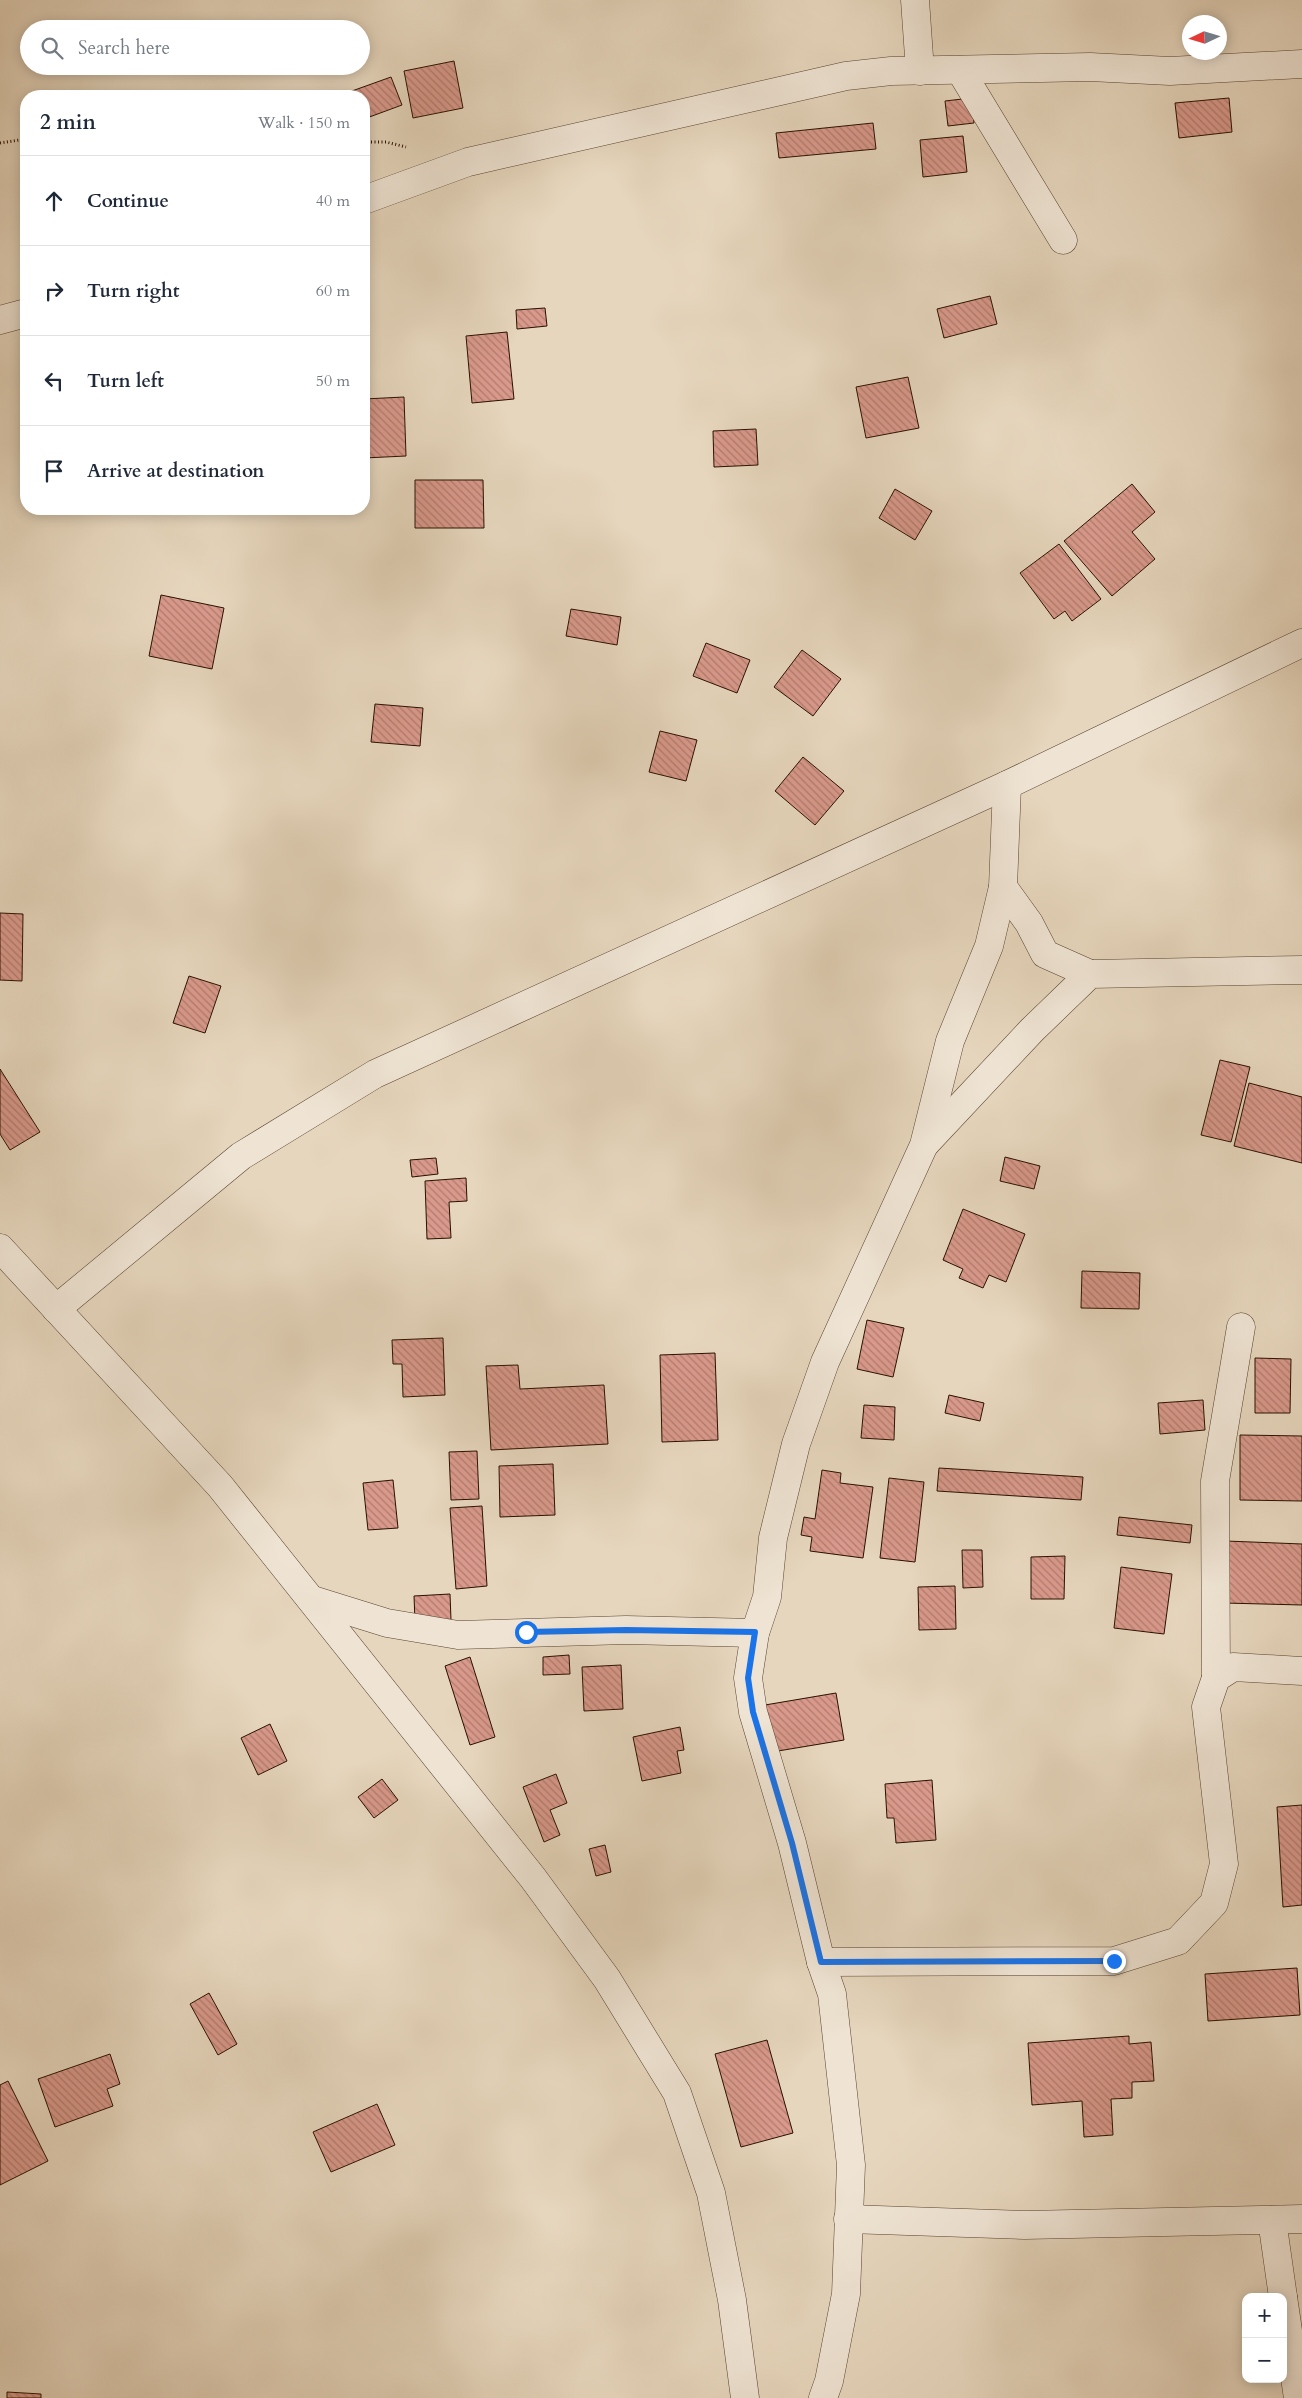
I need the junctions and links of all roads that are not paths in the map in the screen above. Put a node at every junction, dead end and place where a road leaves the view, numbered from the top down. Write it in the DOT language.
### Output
graph roads {
  1 [pos="915,0"];
  2 [pos="1302,64"];
  3 [pos="920,70"];
  4 [pos="960,70"];
  5 [pos="370,198"];
  6 [pos="1063,240"];
  7 [pos="20,315"];
  8 [pos="0,320"];
  9 [pos="1302,643"];
  10 [pos="1008,785"];
  11 [pos="1003,887"];
  12 [pos="1302,970"];
  13 [pos="1090,974"];
  14 [pos="924,1145"];
  15 [pos="0,1248"];
  16 [pos="56,1309"];
  17 [pos="1241,1327"];
  18 [pos="312,1600"];
  19 [pos="755,1632"];
  20 [pos="1302,1671"];
  21 [pos="1216,1678"];
  22 [pos="821,1962"];
  23 [pos="848,2219"];
  24 [pos="1302,2219"];
  25 [pos="1272,2220"];
  26 [pos="1282,2293"];
  27 [pos="1287,2324"];
  28 [pos="745,2398"];
  29 [pos="823,2398"];
  30 [pos="1298,2398"];
  1 -- 3 [label="street"];
  2 -- 4 [label="street"];
  3 -- 4 [label="street"];
  3 -- 5 [label="street"];
  4 -- 6 [label="street"];
  7 -- 8 [label="street"];
  9 -- 10 [label="street"];
  10 -- 11 [label="street"];
  10 -- 16 [label="street"];
  11 -- 13 [label="street"];
  11 -- 14 [label="street"];
  12 -- 13 [label="street"];
  13 -- 14 [label="street"];
  14 -- 19 [label="street"];
  15 -- 16 [label="street"];
  16 -- 18 [label="street"];
  17 -- 21 [label="street"];
  18 -- 19 [label="street"];
  18 -- 28 [label="street"];
  19 -- 22 [label="street"];
  20 -- 21 [label="street"];
  21 -- 22 [label="street"];
  22 -- 23 [label="street"];
  23 -- 25 [label="street"];
  23 -- 29 [label="street"];
  24 -- 25 [label="street"];
  25 -- 26 [label="street"];
  27 -- 30 [label="street"];
}
